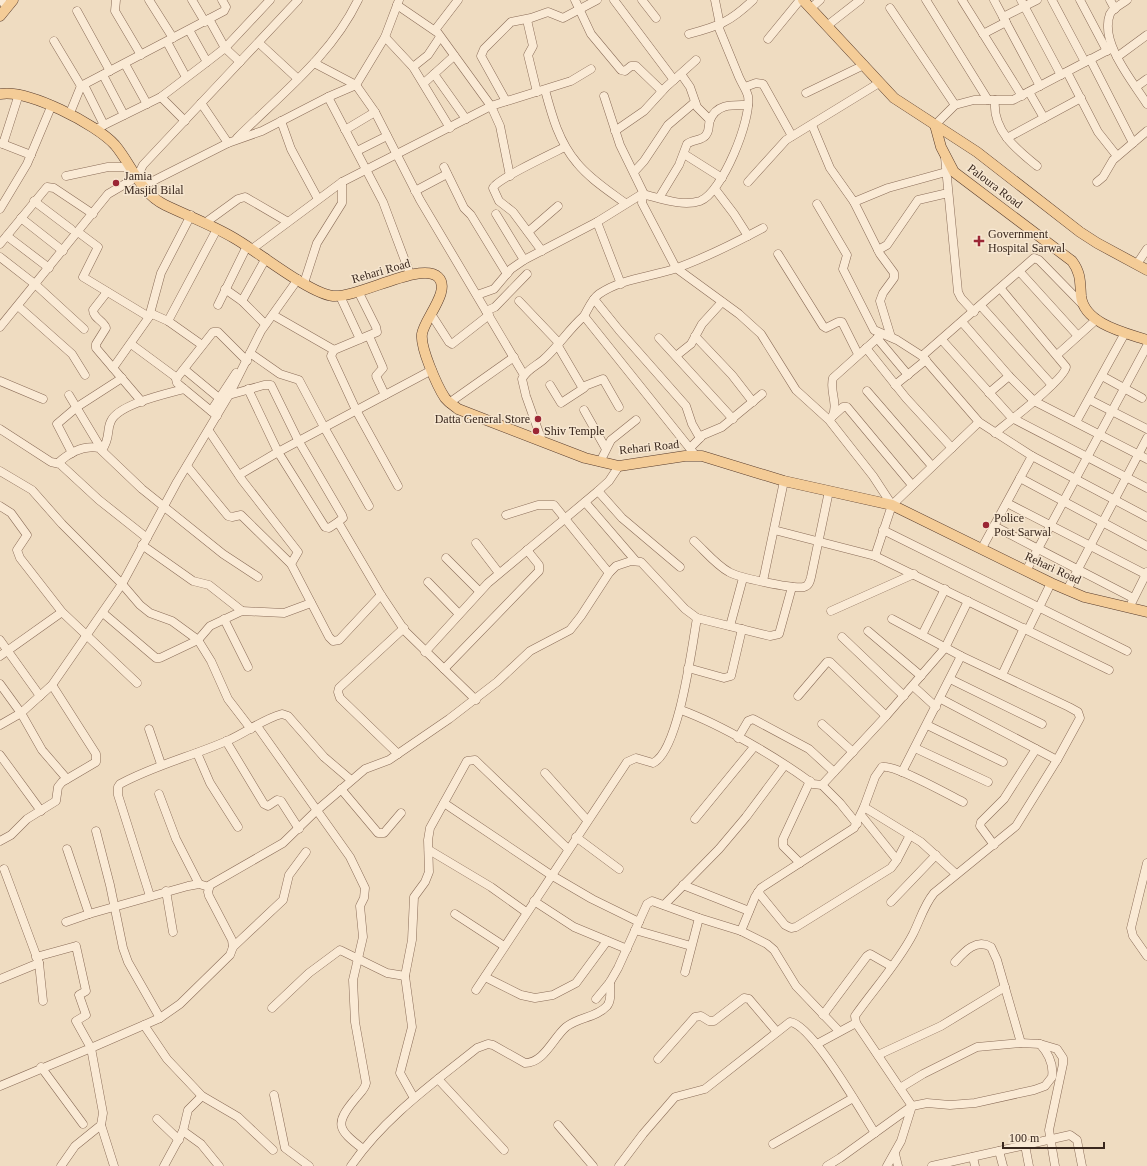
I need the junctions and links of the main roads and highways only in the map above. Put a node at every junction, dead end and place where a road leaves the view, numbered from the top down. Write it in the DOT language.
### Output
graph roads {
  1 [pos="803,0"];
  2 [pos="7,2"];
  3 [pos="0,16"];
  4 [pos="0,94"];
  5 [pos="934,125"];
  6 [pos="1147,270"];
  7 [pos="1147,340"];
  8 [pos="1147,612"];
  1 -- 5 [label="main road"];
  2 -- 3 [label="main road"];
  4 -- 8 [label="main road, Rehari Road"];
  5 -- 6 [label="main road"];
  5 -- 7 [label="main road, Paloura Road"];
}
